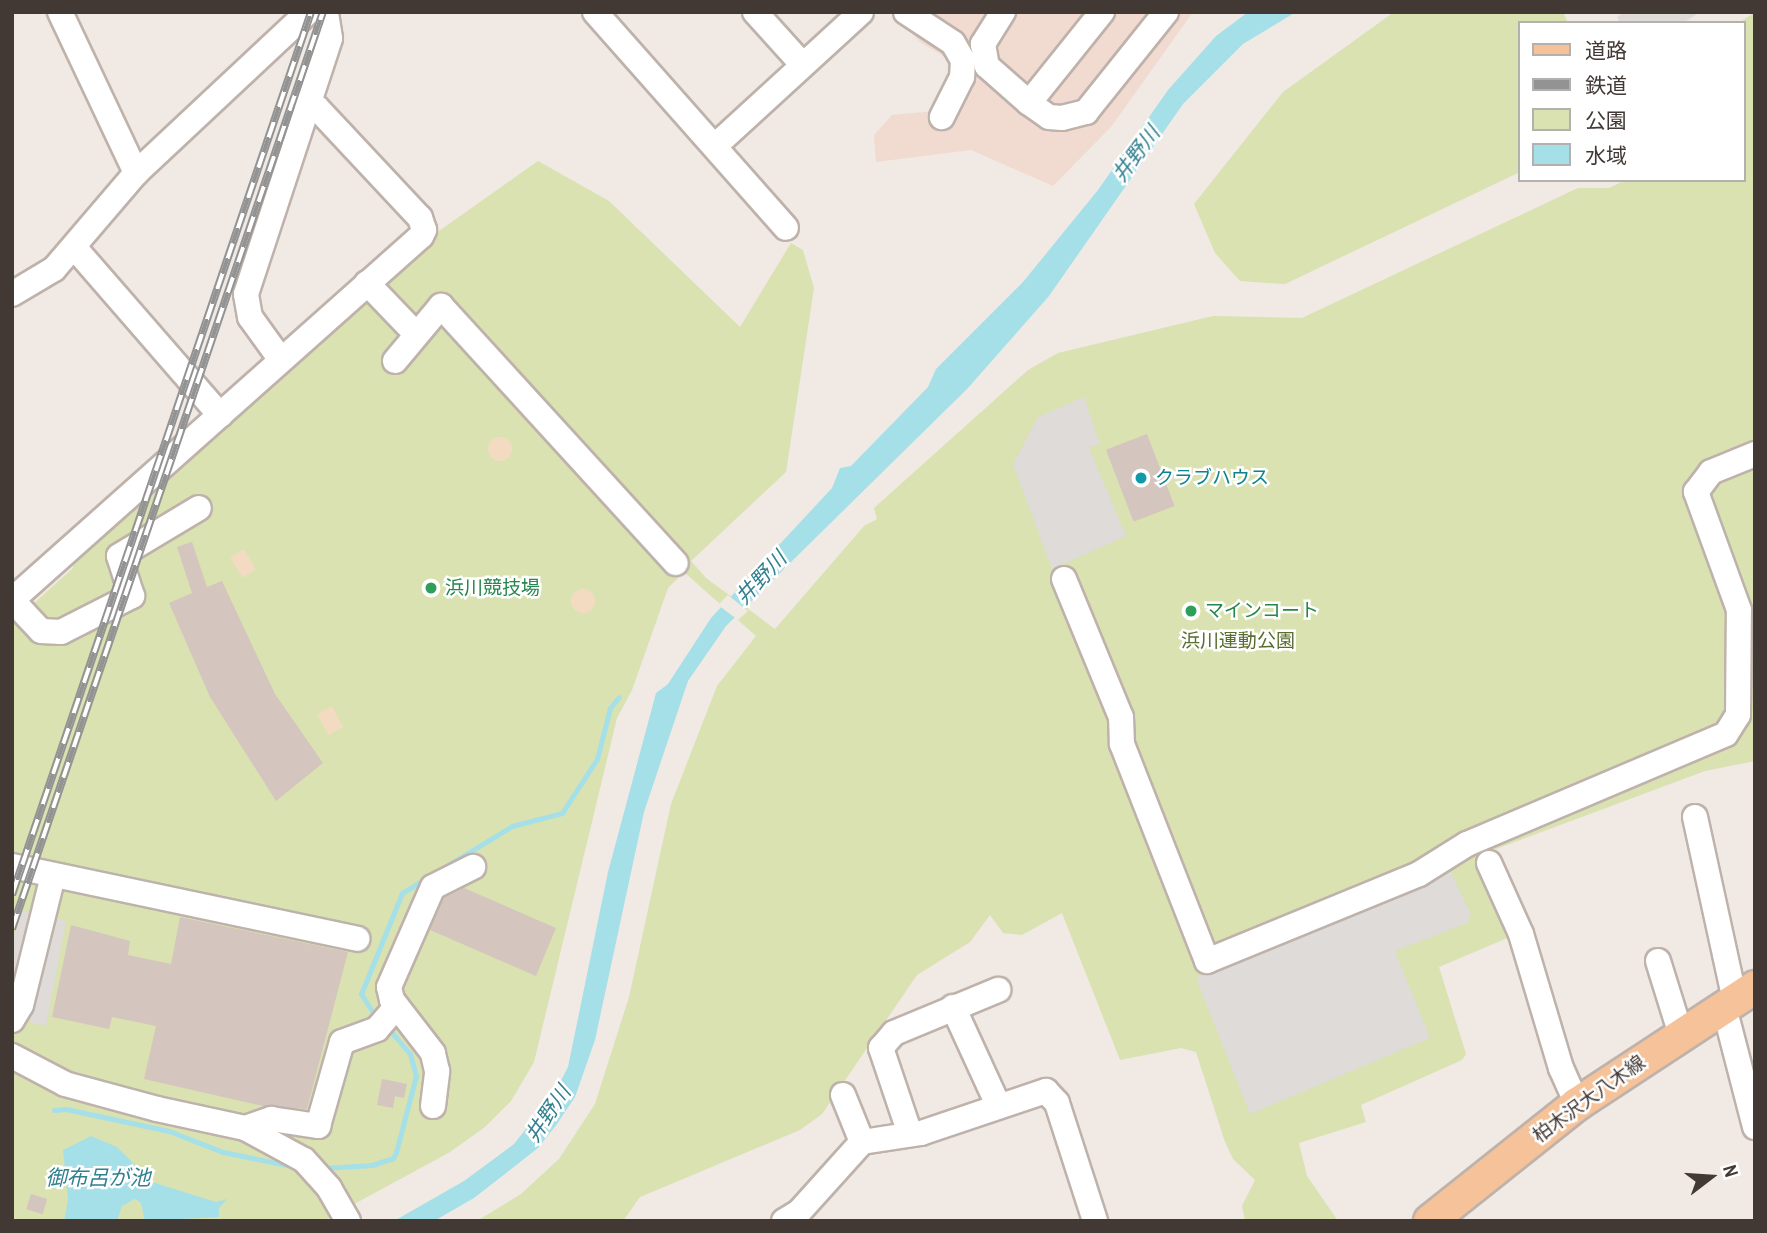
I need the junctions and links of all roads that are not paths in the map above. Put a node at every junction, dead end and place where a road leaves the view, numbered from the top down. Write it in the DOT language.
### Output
graph roads {
  1 [pos="60,12"];
  2 [pos="308,12"];
  3 [pos="326,12"];
  4 [pos="595,12"];
  5 [pos="755,12"];
  6 [pos="861,12"];
  7 [pos="906,12"];
  8 [pos="1003,12"];
  9 [pos="1102,12"];
  10 [pos="1166,12"];
  11 [pos="802,64"];
  12 [pos="306,102"];
  13 [pos="1029,103"];
  14 [pos="942,117"];
  15 [pos="715,146"];
  16 [pos="136,173"];
  17 [pos="786,229"];
  18 [pos="74,247"];
  19 [pos="367,283"];
  20 [pos="12,294"];
  21 [pos="415,333"];
  22 [pos="281,360"];
  23 [pos="395,360"];
  24 [pos="220,415"];
  25 [pos="1755,454"];
  26 [pos="199,508"];
  27 [pos="676,563"];
  28 [pos="1064,579"];
  29 [pos="12,600"];
  30 [pos="1695,817"];
  31 [pos="1489,863"];
  32 [pos="12,866"];
  33 [pos="473,867"];
  34 [pos="53,876"];
  35 [pos="357,939"];
  36 [pos="1658,961"];
  37 [pos="998,990"];
  38 [pos="1738,998"];
  39 [pos="953,1007"];
  40 [pos="389,1016"];
  41 [pos="12,1020"];
  42 [pos="1681,1035"];
  43 [pos="12,1056"];
  44 [pos="843,1095"];
  45 [pos="1577,1104"];
  46 [pos="998,1105"];
  47 [pos="433,1106"];
  48 [pos="1755,1127"];
  49 [pos="245,1128"];
  50 [pos="910,1134"];
  51 [pos="862,1142"];
  52 [pos="348,1221"];
  53 [pos="784,1221"];
  54 [pos="1095,1221"];
  55 [pos="1430,1221"];
  1 -- 16 [label="street"];
  2 -- 16 [label="street"];
  3 -- 12 [label="street"];
  4 -- 15 [label="street"];
  5 -- 11 [label="street"];
  6 -- 11 [label="street"];
  7 -- 14 [label="street"];
  8 -- 13 [label="street"];
  9 -- 13 [label="street"];
  10 -- 13 [label="street"];
  11 -- 15 [label="street"];
  12 -- 19 [label="street"];
  12 -- 22 [label="street"];
  15 -- 17 [label="street"];
  16 -- 18 [label="street"];
  18 -- 20 [label="street"];
  18 -- 24 [label="street"];
  19 -- 21 [label="street"];
  19 -- 22 [label="street"];
  21 -- 23 [label="street"];
  21 -- 27 [label="street"];
  22 -- 24 [label="street"];
  24 -- 29 [label="street"];
  25 -- 28 [label="street"];
  26 -- 29 [label="street"];
  30 -- 38 [label="street"];
  31 -- 45 [label="street"];
  32 -- 34 [label="street"];
  33 -- 40 [label="street"];
  34 -- 35 [label="street"];
  34 -- 41 [label="street"];
  36 -- 42 [label="street"];
  37 -- 39 [label="street"];
  38 -- 42 [label="main road, 柏木沢大八木線"];
  38 -- 48 [label="street"];
  39 -- 46 [label="street"];
  39 -- 50 [label="street"];
  40 -- 47 [label="street"];
  40 -- 49 [label="street"];
  42 -- 45 [label="main road, 柏木沢大八木線"];
  43 -- 49 [label="street"];
  44 -- 51 [label="street"];
  45 -- 55 [label="main road, 柏木沢大八木線"];
  46 -- 50 [label="street"];
  46 -- 54 [label="street"];
  49 -- 52 [label="street"];
  50 -- 51 [label="street"];
  51 -- 53 [label="street"];
}
